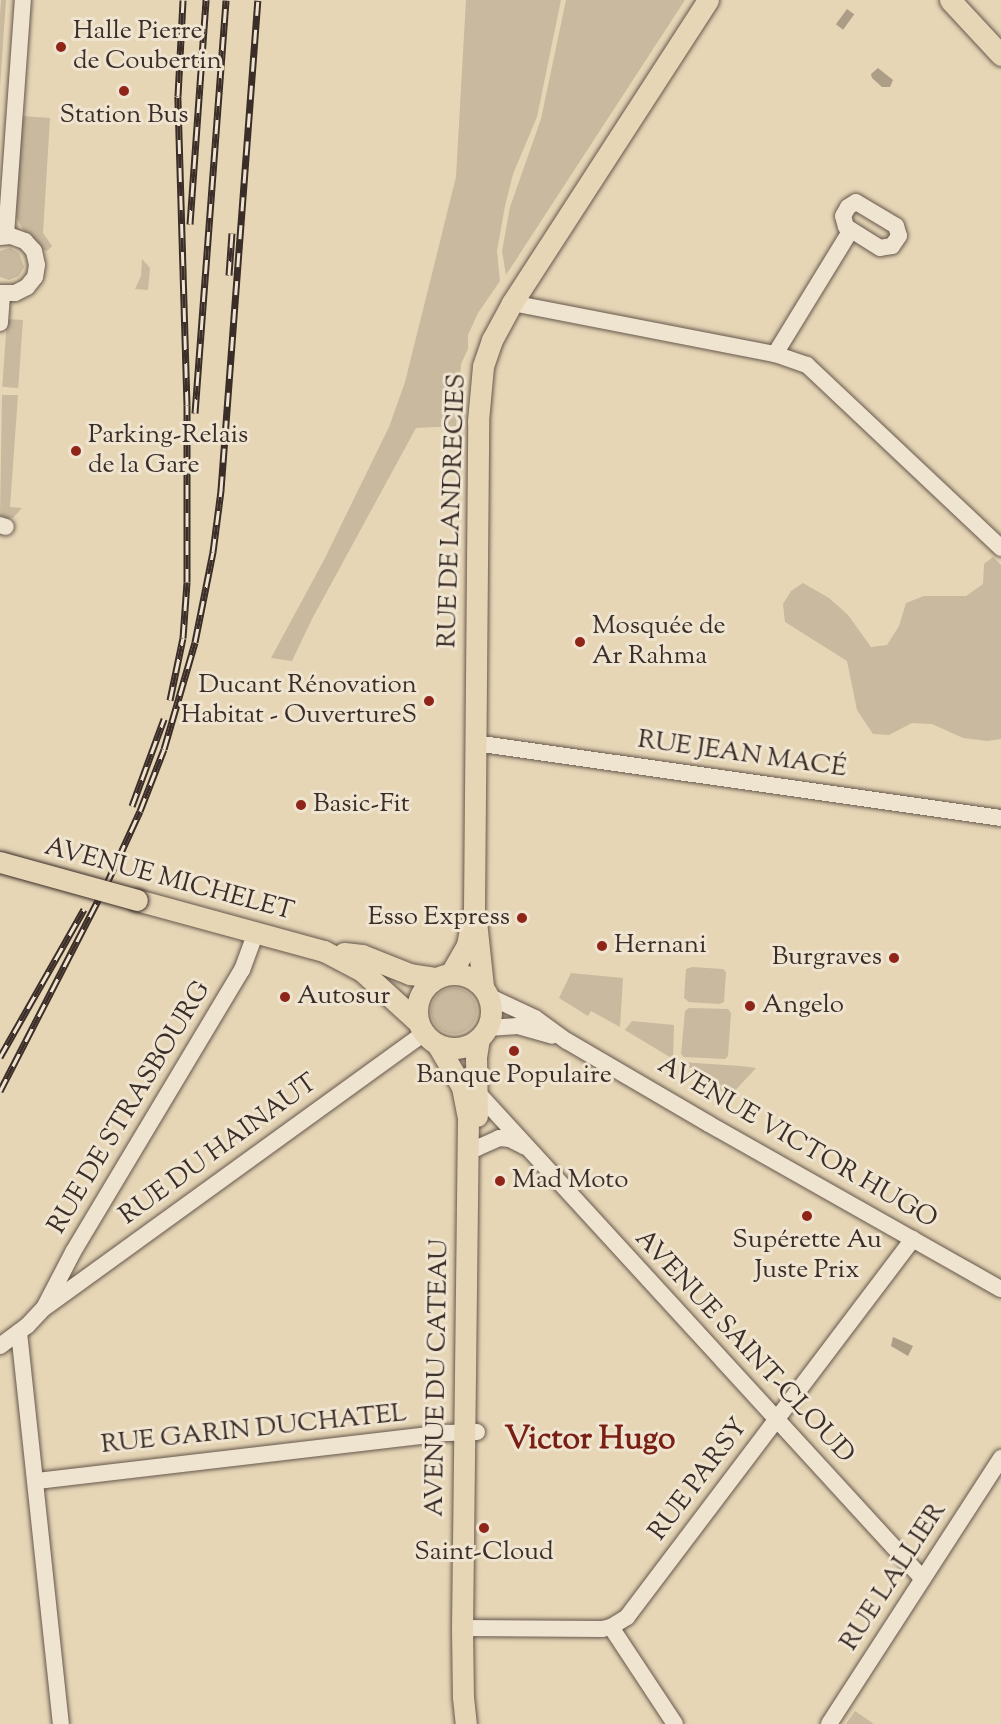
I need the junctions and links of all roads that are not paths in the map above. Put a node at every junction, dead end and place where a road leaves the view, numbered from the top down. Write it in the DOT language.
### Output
graph roads {
  1 [pos="23,0"];
  2 [pos="708,0"];
  3 [pos="950,0"];
  4 [pos="1001,55"];
  5 [pos="851,231"];
  6 [pos="3,236"];
  7 [pos="1,293"];
  8 [pos="512,303"];
  9 [pos="0,323"];
  10 [pos="775,354"];
  11 [pos="1001,548"];
  12 [pos="475,743"];
  13 [pos="1001,818"];
  14 [pos="0,862"];
  15 [pos="474,909"];
  16 [pos="256,932"];
  17 [pos="324,951"];
  18 [pos="443,976"];
  19 [pos="486,991"];
  20 [pos="426,1033"];
  21 [pos="483,1034"];
  22 [pos="567,1041"];
  23 [pos="477,1092"];
  24 [pos="472,1148"];
  25 [pos="528,1149"];
  26 [pos="913,1239"];
  27 [pos="1001,1289"];
  28 [pos="44,1308"];
  29 [pos="19,1332"];
  30 [pos="0,1346"];
  31 [pos="776,1420"];
  32 [pos="471,1432"];
  33 [pos="1001,1458"];
  34 [pos="37,1480"];
  35 [pos="923,1579"];
  36 [pos="611,1627"];
  37 [pos="469,1628"];
  38 [pos="466,1722"];
  39 [pos="61,1724"];
  40 [pos="675,1724"];
  41 [pos="829,1724"];
  1 -- 6 [label="street"];
  2 -- 8 [label="main road, RUE DE LANDRECIES"];
  3 -- 4 [label="main road"];
  5 -- 10 [label="street"];
  6 -- 7 [label="street"];
  7 -- 9 [label="street"];
  8 -- 10 [label="street"];
  8 -- 12 [label="main road, RUE DE LANDRECIES"];
  10 -- 11 [label="street"];
  12 -- 13 [label="street, RUE JEAN MACÉ"];
  12 -- 15 [label="main road, RUE DE LANDRECIES"];
  14 -- 16 [label="main road, AVENUE MICHELET, bridge"];
  15 -- 18 [label="main road, RUE DE LANDRECIES"];
  15 -- 19 [label="main road, RUE DE LANDRECIES"];
  16 -- 17 [label="main road, AVENUE MICHELET"];
  16 -- 28 [label="street, RUE DE STRASBOURG"];
  17 -- 18 [label="main road, AVENUE MICHELET"];
  17 -- 20 [label="main road, AVENUE MICHELET"];
  18 -- 19 [label="main road"];
  18 -- 20 [label="main road"];
  19 -- 21 [label="main road"];
  19 -- 22 [label="street, AVENUE VICTOR HUGO"];
  20 -- 21 [label="main road"];
  20 -- 24 [label="main road, AVENUE DU CATEAU"];
  20 -- 28 [label="street, RUE DU HAINAUT"];
  21 -- 22 [label="street, AVENUE VICTOR HUGO"];
  21 -- 23 [label="main road, AVENUE DU CATEAU"];
  22 -- 26 [label="street, AVENUE VICTOR HUGO"];
  23 -- 24 [label="main road, AVENUE DU CATEAU"];
  23 -- 25 [label="street, AVENUE SAINT-CLOUD"];
  24 -- 25 [label="street, AVENUE SAINT-CLOUD"];
  24 -- 32 [label="main road, AVENUE DU CATEAU"];
  25 -- 31 [label="street, AVENUE SAINT-CLOUD"];
  26 -- 27 [label="street, AVENUE VICTOR HUGO"];
  26 -- 31 [label="street, RUE PARSY"];
  28 -- 29 [label="street"];
  29 -- 30 [label="street"];
  29 -- 34 [label="street"];
  31 -- 35 [label="street, AVENUE SAINT-CLOUD"];
  31 -- 36 [label="street, RUE PARSY"];
  32 -- 34 [label="street, RUE GARIN DUCHATEL"];
  32 -- 37 [label="main road, AVENUE DU CATEAU"];
  33 -- 35 [label="street, RUE LALLIER"];
  34 -- 39 [label="street"];
  35 -- 41 [label="street, RUE LALLIER"];
  36 -- 37 [label="street"];
  36 -- 40 [label="street"];
  37 -- 38 [label="main road, AVENUE DU CATEAU"];
}
